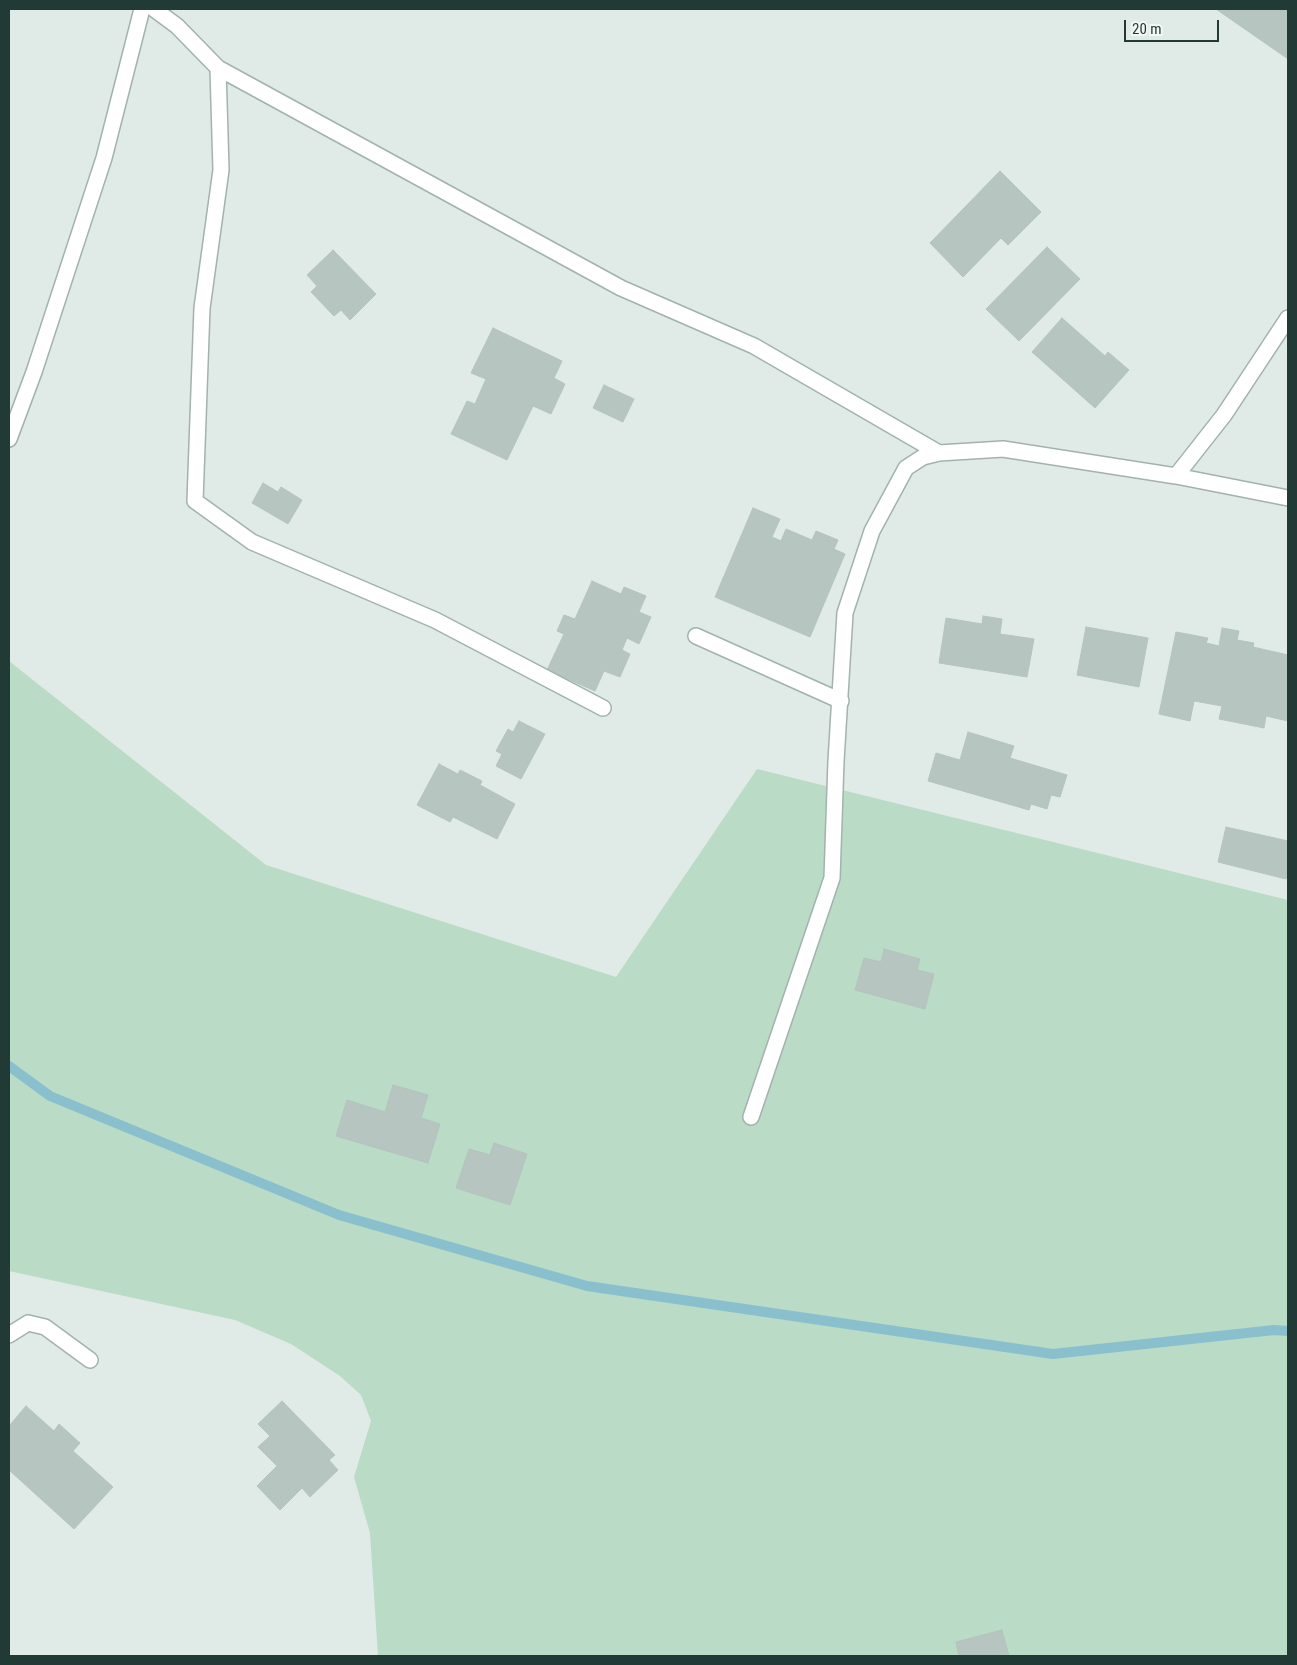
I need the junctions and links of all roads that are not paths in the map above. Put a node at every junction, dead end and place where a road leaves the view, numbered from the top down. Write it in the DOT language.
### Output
graph roads {
  1 [pos="142,9"];
  2 [pos="154,9"];
  3 [pos="218,68"];
  4 [pos="1288,318"];
  5 [pos="9,438"];
  6 [pos="939,453"];
  7 [pos="1176,476"];
  8 [pos="1288,498"];
  9 [pos="696,636"];
  10 [pos="841,701"];
  11 [pos="603,708"];
  12 [pos="751,1118"];
  13 [pos="9,1335"];
  14 [pos="90,1360"];
  1 -- 5 [label="street"];
  2 -- 3 [label="street"];
  3 -- 6 [label="street"];
  3 -- 11 [label="street"];
  4 -- 7 [label="street"];
  6 -- 7 [label="street"];
  6 -- 10 [label="street"];
  7 -- 8 [label="street"];
  9 -- 10 [label="street"];
  10 -- 12 [label="street"];
  13 -- 14 [label="street"];
}
